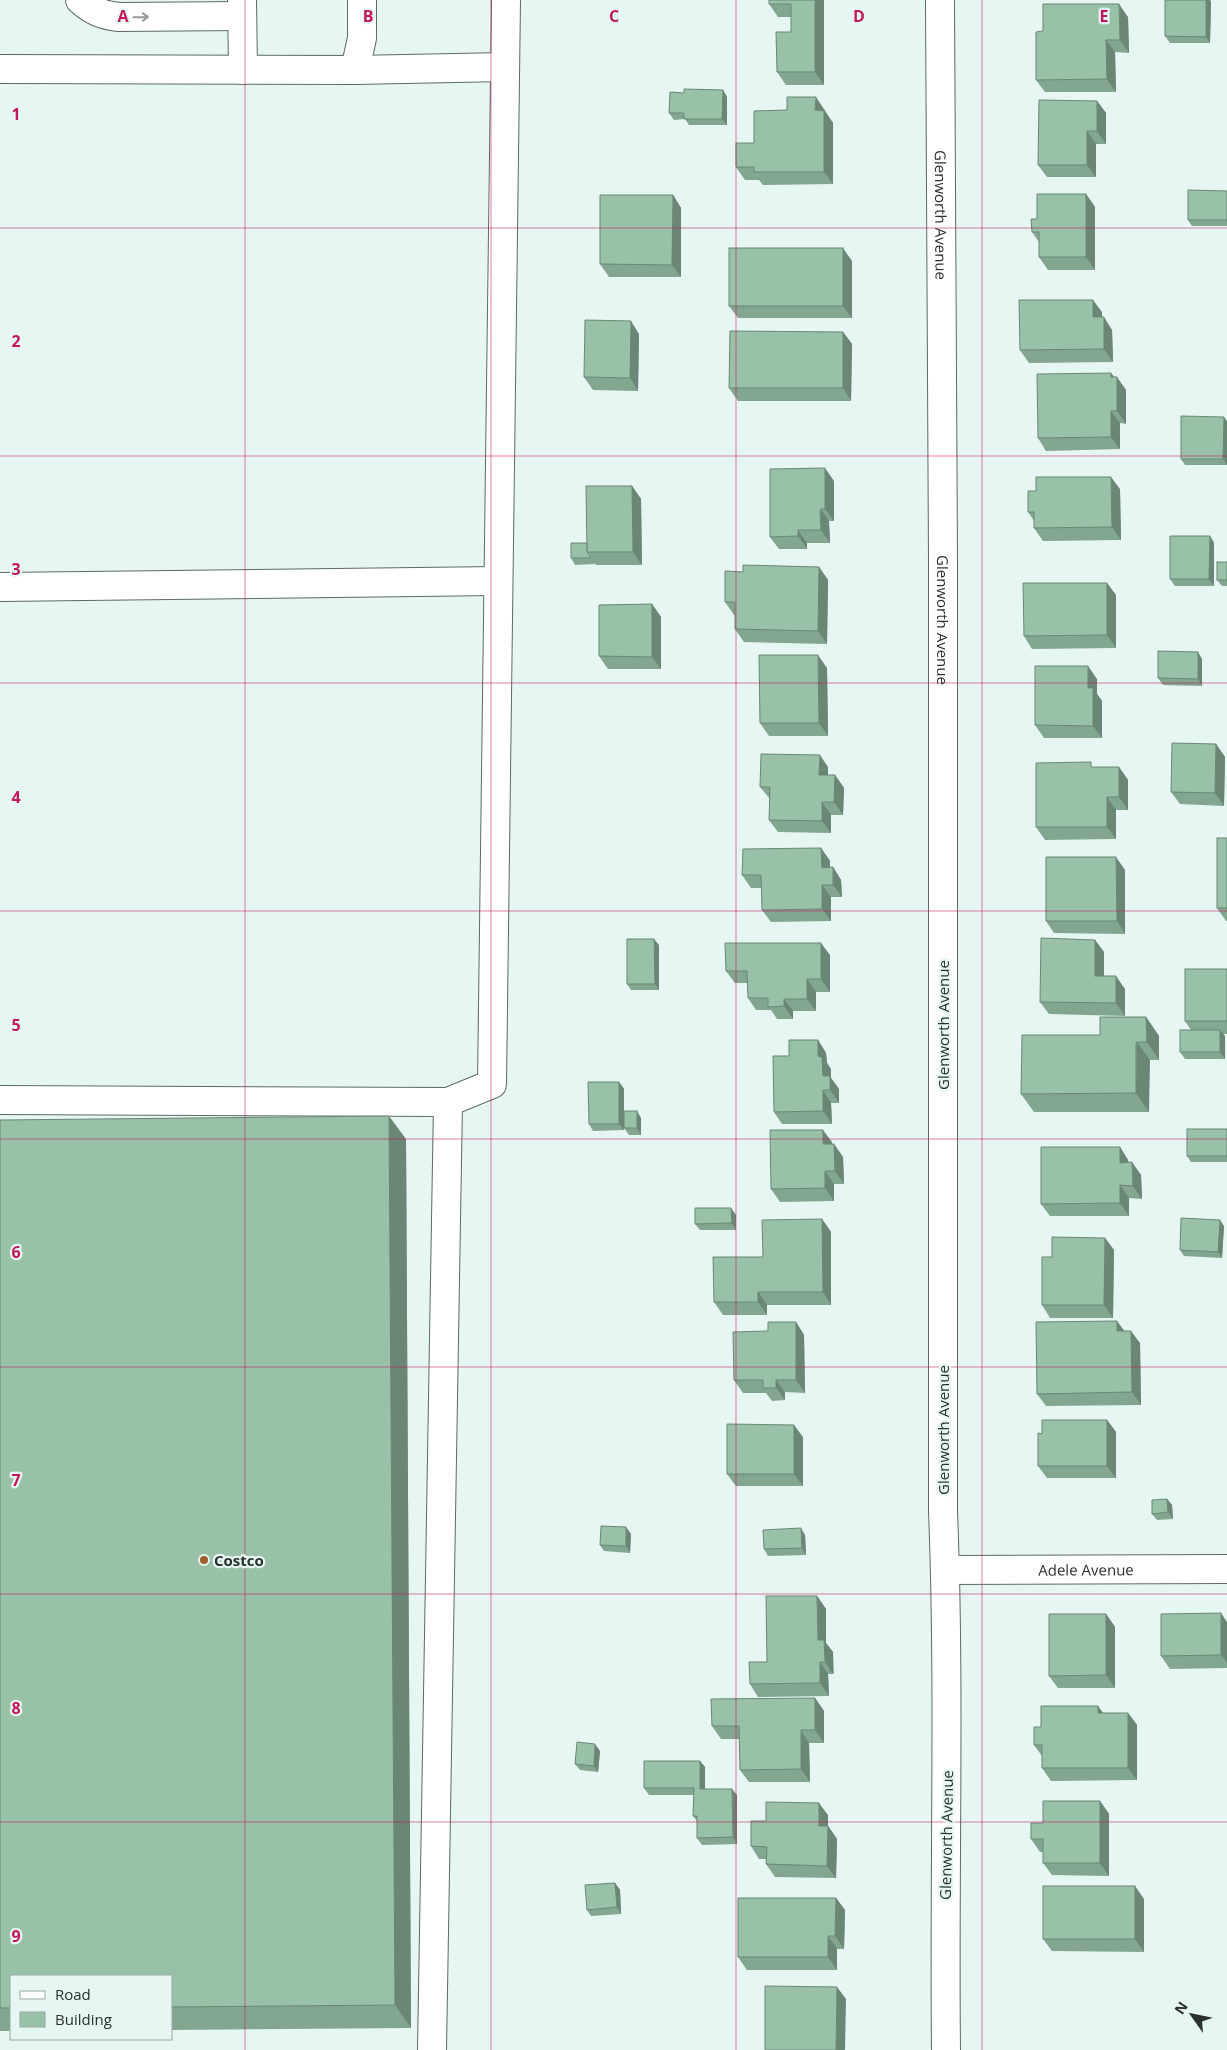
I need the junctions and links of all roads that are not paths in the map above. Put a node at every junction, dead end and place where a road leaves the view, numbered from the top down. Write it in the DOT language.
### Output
graph roads {
  1 [pos="80,0"];
  2 [pos="362,0"];
  3 [pos="506,0"];
  4 [pos="940,0"];
  5 [pos="242,8"];
  6 [pos="505,67"];
  7 [pos="0,69"];
  8 [pos="243,70"];
  9 [pos="354,70"];
  10 [pos="498,581"];
  11 [pos="0,587"];
  12 [pos="0,1100"];
  13 [pos="448,1102"];
  14 [pos="1227,1569"];
  15 [pos="945,1570"];
  16 [pos="432,2050"];
  17 [pos="946,2050"];
  1 -- 5 [label="street, one-way"];
  2 -- 9 [label="street"];
  3 -- 6 [label="street"];
  4 -- 15 [label="street, Glenworth Avenue"];
  5 -- 8 [label="street"];
  6 -- 9 [label="street"];
  6 -- 10 [label="street"];
  7 -- 8 [label="street"];
  8 -- 9 [label="street"];
  10 -- 11 [label="street"];
  10 -- 13 [label="street"];
  12 -- 13 [label="street"];
  13 -- 16 [label="street"];
  14 -- 15 [label="street, Adele Avenue"];
  15 -- 17 [label="street, Glenworth Avenue"];
}
